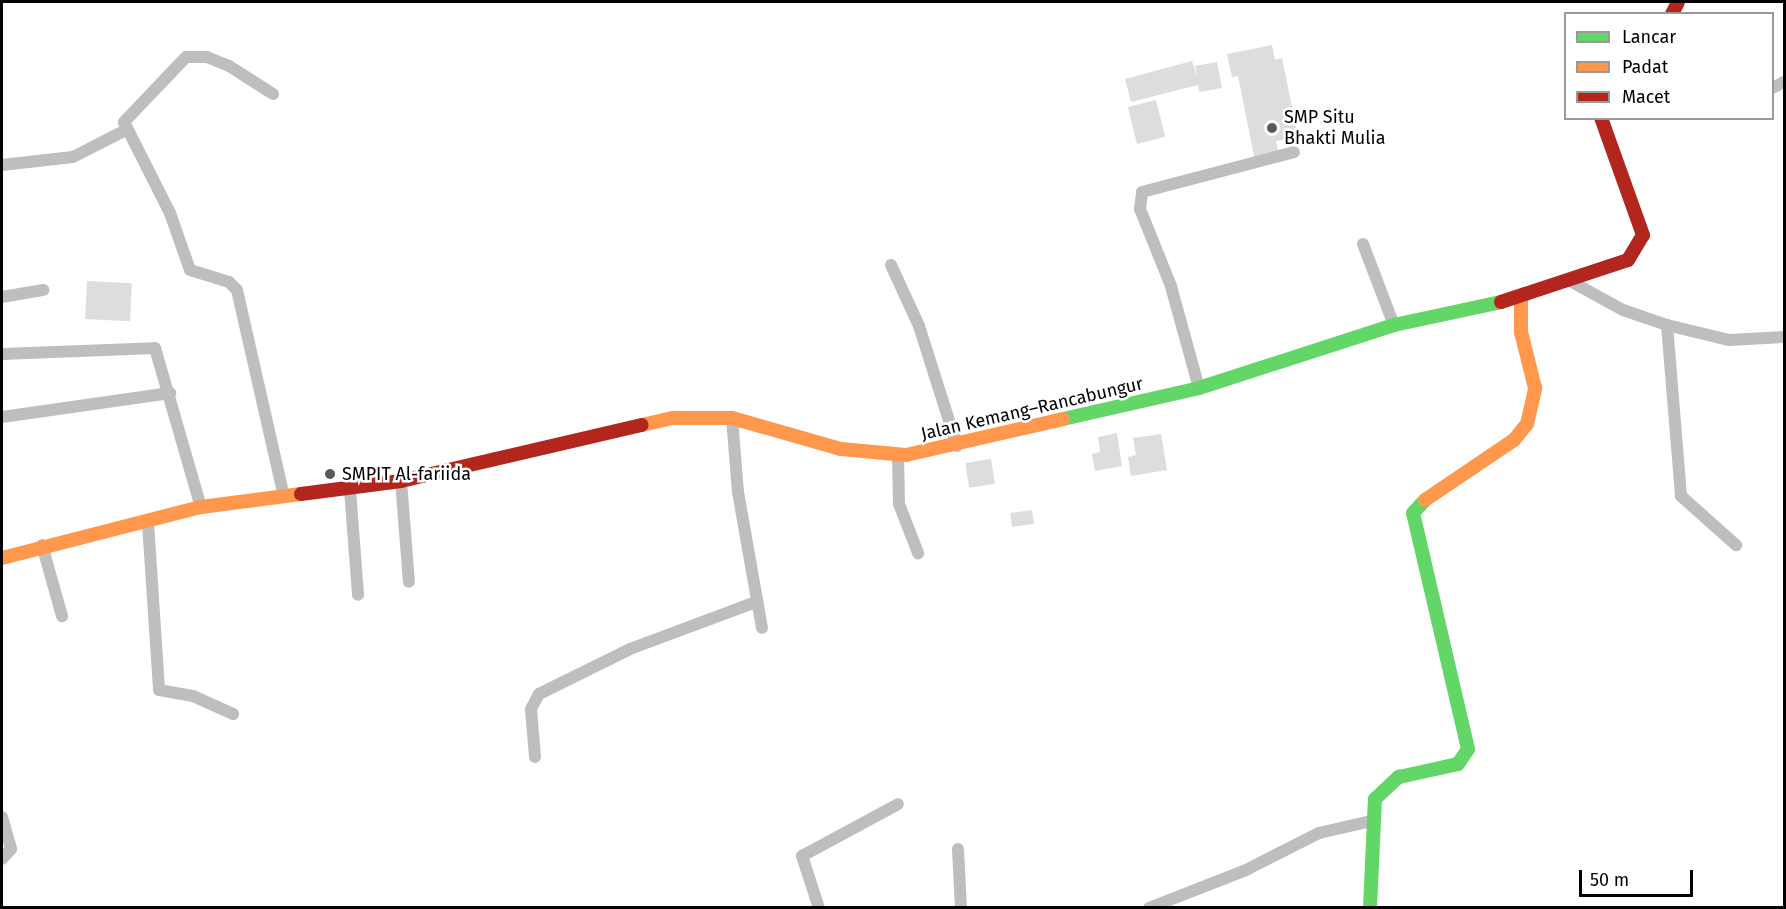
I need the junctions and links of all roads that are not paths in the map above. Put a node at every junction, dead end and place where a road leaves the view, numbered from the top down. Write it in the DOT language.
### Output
graph roads {
  1 [pos="273,94"];
  2 [pos="1602,120"];
  3 [pos="126,130"];
  4 [pos="1294,152"];
  5 [pos="2,165"];
  6 [pos="1363,244"];
  7 [pos="891,265"];
  8 [pos="1572,282"];
  9 [pos="43,290"];
  10 [pos="2,297"];
  11 [pos="1521,297"];
  12 [pos="1394,325"];
  13 [pos="1666,325"];
  14 [pos="1785,337"];
  15 [pos="2,354"];
  16 [pos="1199,388"];
  17 [pos="170,393"];
  18 [pos="2,417"];
  19 [pos="732,418"];
  20 [pos="957,446"];
  21 [pos="898,455"];
  22 [pos="401,481"];
  23 [pos="350,490"];
  24 [pos="284,497"];
  25 [pos="201,507"];
  26 [pos="148,523"];
  27 [pos="42,545"];
  28 [pos="1736,545"];
  29 [pos="918,553"];
  30 [pos="2,558"];
  31 [pos="408,582"];
  32 [pos="358,595"];
  33 [pos="756,602"];
  34 [pos="62,616"];
  35 [pos="762,627"];
  36 [pos="233,714"];
  37 [pos="535,757"];
  38 [pos="898,804"];
  39 [pos="2,817"];
  40 [pos="1371,821"];
  41 [pos="958,849"];
  42 [pos="2,859"];
  43 [pos="819,908"];
  44 [pos="961,908"];
  45 [pos="1149,908"];
  46 [pos="1370,908"];
  1 -- 3 [label="street"];
  2 -- 8 [label="street, Jalan Kemang–Rancabungur"];
  3 -- 5 [label="street"];
  3 -- 24 [label="street"];
  4 -- 16 [label="street"];
  6 -- 12 [label="street"];
  7 -- 20 [label="street"];
  8 -- 11 [label="street, Jalan Kemang–Rancabungur"];
  8 -- 13 [label="street"];
  9 -- 10 [label="street"];
  11 -- 12 [label="street, Jalan Kemang–Rancabungur"];
  11 -- 40 [label="street"];
  12 -- 16 [label="street, Jalan Kemang–Rancabungur"];
  13 -- 14 [label="street"];
  13 -- 28 [label="street"];
  15 -- 17 [label="street"];
  16 -- 20 [label="street, Jalan Kemang–Rancabungur"];
  17 -- 18 [label="street"];
  17 -- 25 [label="street"];
  19 -- 21 [label="street, Jalan Kemang–Rancabungur"];
  19 -- 22 [label="street, Jalan Kemang–Rancabungur"];
  19 -- 33 [label="street"];
  20 -- 21 [label="street, Jalan Kemang–Rancabungur"];
  21 -- 29 [label="street"];
  22 -- 23 [label="street, Jalan Kemang–Rancabungur"];
  22 -- 31 [label="street"];
  23 -- 24 [label="street, Jalan Kemang–Rancabungur"];
  23 -- 32 [label="street"];
  24 -- 25 [label="street, Jalan Kemang–Rancabungur"];
  25 -- 26 [label="street, Jalan Kemang–Rancabungur"];
  26 -- 27 [label="street, Jalan Kemang–Rancabungur"];
  26 -- 36 [label="street"];
  27 -- 30 [label="street, Jalan Kemang–Rancabungur"];
  27 -- 34 [label="street"];
  33 -- 35 [label="street"];
  33 -- 37 [label="street"];
  38 -- 43 [label="street"];
  39 -- 42 [label="street"];
  40 -- 45 [label="street"];
  40 -- 46 [label="street"];
  41 -- 44 [label="street"];
}
